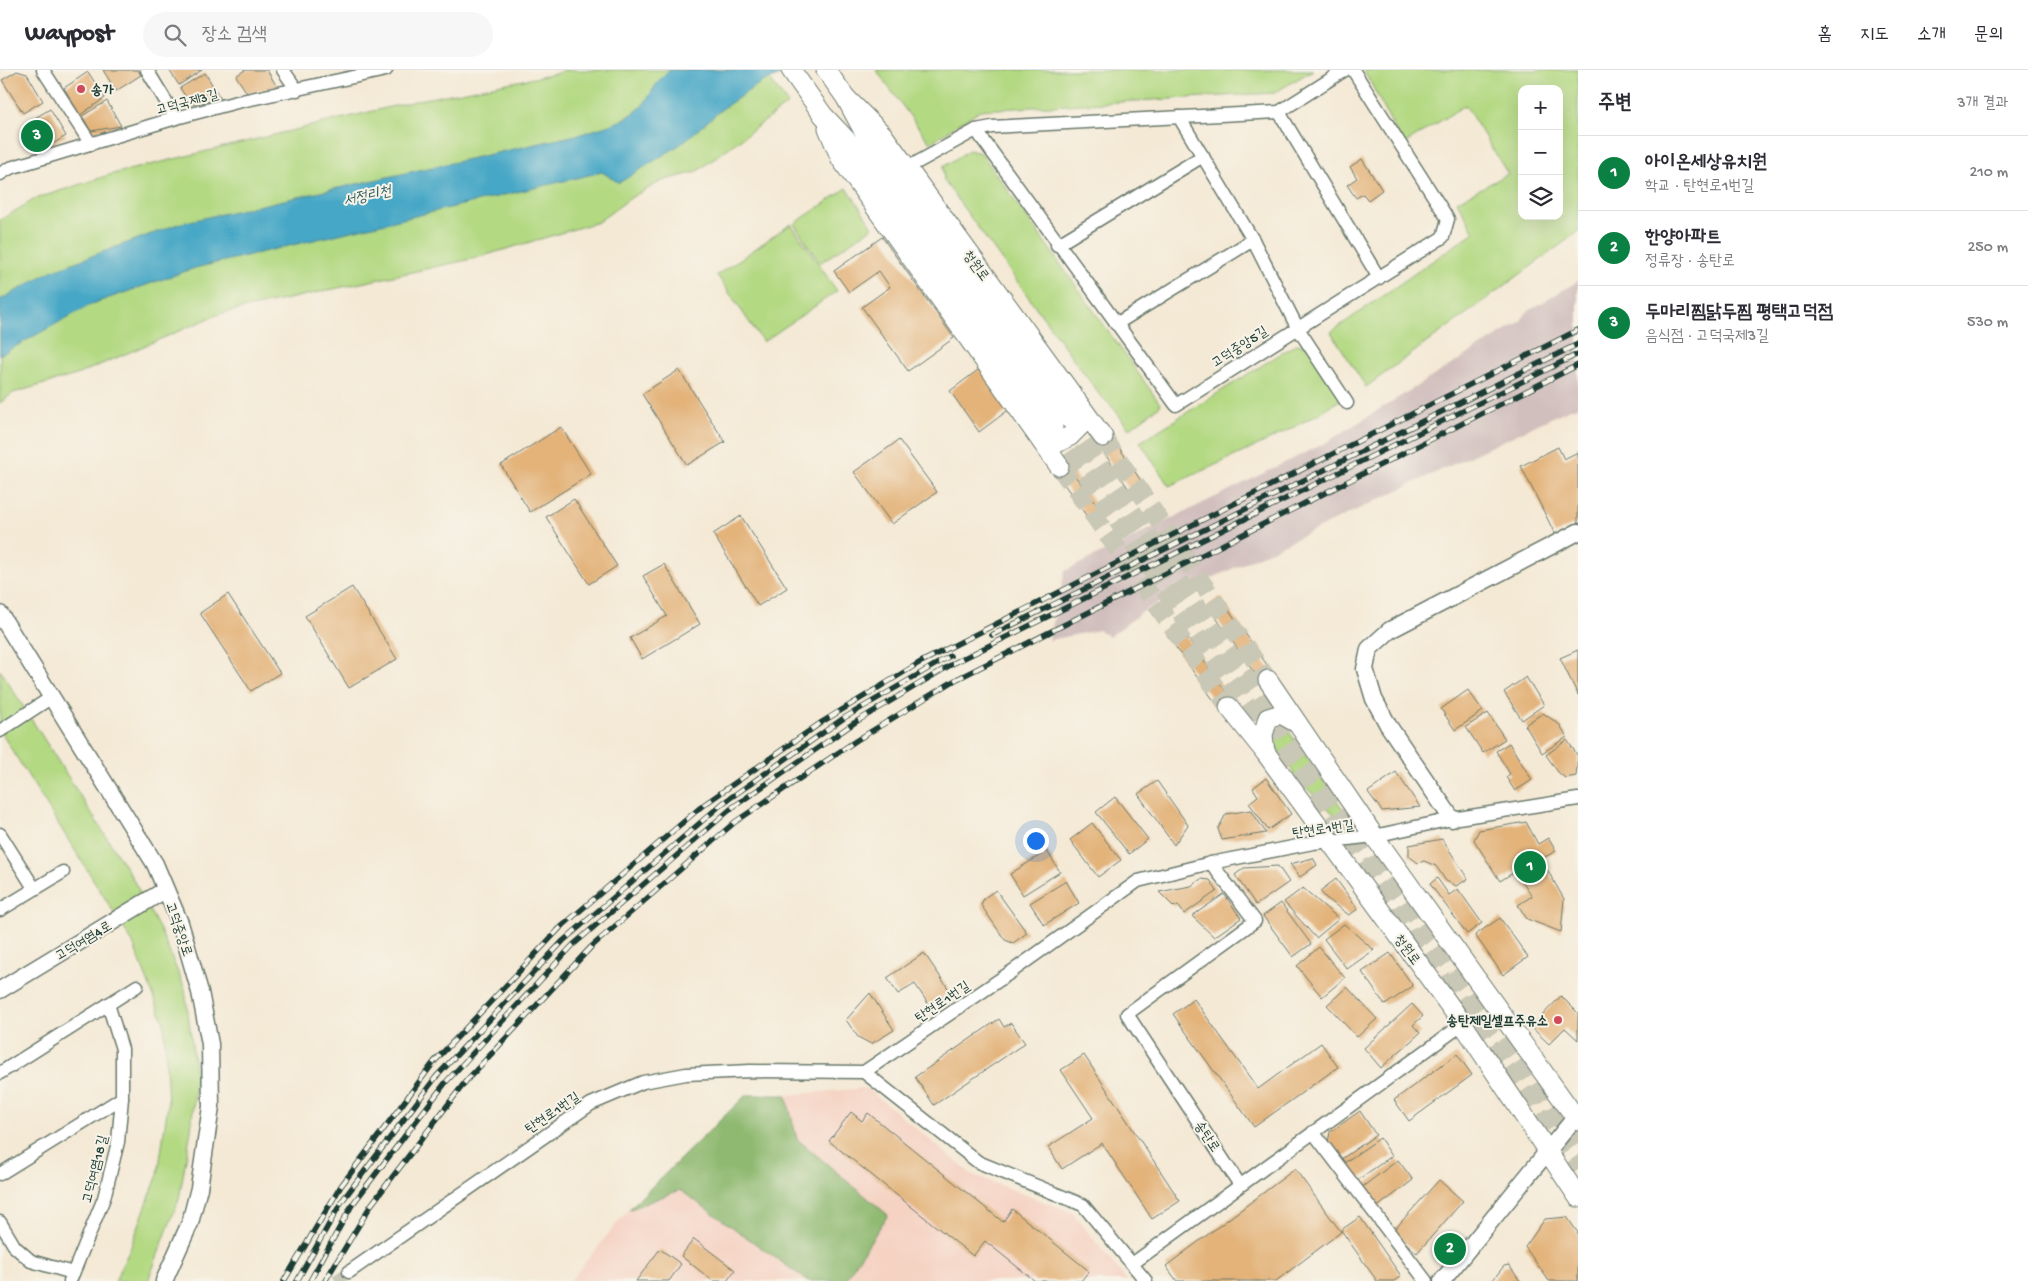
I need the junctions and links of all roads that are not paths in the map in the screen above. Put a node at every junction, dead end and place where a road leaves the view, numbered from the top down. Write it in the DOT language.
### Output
graph roads {
  1 [pos="43,70"];
  2 [pos="147,70"];
  3 [pos="284,70"];
  4 [pos="386,70"];
  5 [pos="791,70"];
  6 [pos="826,70"];
  7 [pos="1345,70"];
  8 [pos="1353,70"];
  9 [pos="297,90"];
  10 [pos="846,98"];
  11 [pos="1279,112"];
  12 [pos="1179,117"];
  13 [pos="176,118"];
  14 [pos="976,130"];
  15 [pos="91,144"];
  16 [pos="1203,156"];
  17 [pos="907,168"];
  18 [pos="0,174"];
  19 [pos="1253,240"];
  20 [pos="1057,245"];
  21 [pos="1379,278"];
  22 [pos="1116,324"];
  23 [pos="1297,327"];
  24 [pos="1347,403"];
  25 [pos="1062,425"];
  26 [pos="1103,437"];
  27 [pos="1060,466"];
  28 [pos="1578,532"];
  29 [pos="0,614"];
  30 [pos="1268,680"];
  31 [pos="52,697"];
  32 [pos="1229,707"];
  33 [pos="1298,724"];
  34 [pos="0,731"];
  35 [pos="1265,752"];
  36 [pos="1578,798"];
  37 [pos="1452,818"];
  38 [pos="0,834"];
  39 [pos="1374,836"];
  40 [pos="1330,842"];
  41 [pos="1211,863"];
  42 [pos="63,872"];
  43 [pos="34,888"];
  44 [pos="165,890"];
  45 [pos="0,910"];
  46 [pos="137,986"];
  47 [pos="0,990"];
  48 [pos="108,1004"];
  49 [pos="1463,1024"];
  50 [pos="864,1072"];
  51 [pos="0,1073"];
  52 [pos="122,1098"];
  53 [pos="1577,1118"];
  54 [pos="1313,1132"];
  55 [pos="1547,1151"];
  56 [pos="0,1174"];
  57 [pos="1240,1184"];
  58 [pos="1578,1197"];
  59 [pos="0,1222"];
  60 [pos="1132,1264"];
  61 [pos="349,1272"];
  62 [pos="71,1277"];
  63 [pos="164,1281"];
  64 [pos="1146,1281"];
  65 [pos="1426,1281"];
  66 [pos="1442,1281"];
  1 -- 15 [label="street"];
  2 -- 13 [label="street"];
  3 -- 9 [label="street"];
  4 -- 9 [label="street, 고덕국제3길"];
  5 -- 25 [label="main road, 청원로"];
  6 -- 10 [label="main road, 청원로"];
  7 -- 11 [label="street"];
  8 -- 21 [label="street, 고덕중앙5길"];
  9 -- 13 [label="street, 고덕국제3길"];
  10 -- 17 [label="main road, 청원로"];
  10 -- 25 [label="main road, 청원로"];
  11 -- 12 [label="street"];
  11 -- 21 [label="street"];
  12 -- 14 [label="street"];
  12 -- 16 [label="street"];
  13 -- 15 [label="street, 고덕국제3길"];
  14 -- 17 [label="street"];
  14 -- 20 [label="street, 고덕중앙5길"];
  15 -- 18 [label="street, 고덕국제3길"];
  16 -- 19 [label="street"];
  16 -- 20 [label="street"];
  17 -- 25 [label="main road, 청원로"];
  19 -- 22 [label="street"];
  19 -- 23 [label="street"];
  20 -- 22 [label="street, 고덕중앙5길"];
  21 -- 23 [label="street, 고덕중앙5길"];
  22 -- 23 [label="street, 고덕중앙5길"];
  23 -- 24 [label="street"];
  25 -- 26 [label="main road, 청원로"];
  25 -- 27 [label="main road, 청원로"];
  28 -- 37 [label="street"];
  29 -- 31 [label="street, 고덕중앙로"];
  30 -- 33 [label="main road"];
  31 -- 34 [label="street"];
  31 -- 44 [label="street, 고덕중앙로"];
  32 -- 35 [label="main road, 청원로"];
  33 -- 35 [label="main road"];
  33 -- 39 [label="main road"];
  35 -- 40 [label="main road, 청원로"];
  36 -- 37 [label="street, 탄현로1번길"];
  37 -- 39 [label="street, 탄현로1번길"];
  38 -- 43 [label="street"];
  39 -- 40 [label="street, 탄현로1번길"];
  39 -- 53 [label="main road"];
  40 -- 41 [label="street, 탄현로1번길"];
  40 -- 49 [label="main road, 청원로"];
  41 -- 50 [label="street, 탄현로1번길"];
  41 -- 57 [label="street, 송탄로"];
  42 -- 43 [label="street"];
  43 -- 45 [label="street"];
  44 -- 47 [label="street, 고덕여염4로"];
  44 -- 63 [label="street, 고덕중앙로"];
  46 -- 48 [label="street"];
  48 -- 51 [label="street"];
  48 -- 52 [label="street, 고덕여염18길"];
  49 -- 54 [label="street"];
  49 -- 55 [label="main road, 청원로"];
  50 -- 60 [label="street"];
  50 -- 61 [label="street, 탄현로1번길"];
  52 -- 56 [label="street, 고덕여염18길"];
  52 -- 62 [label="street, 고덕여염18길"];
  53 -- 55 [label="street"];
  54 -- 57 [label="street"];
  54 -- 65 [label="street"];
  55 -- 58 [label="main road, 청원로"];
  55 -- 66 [label="street"];
  57 -- 60 [label="street"];
  59 -- 62 [label="street, 고덕여염18길"];
  60 -- 64 [label="street"];
}
